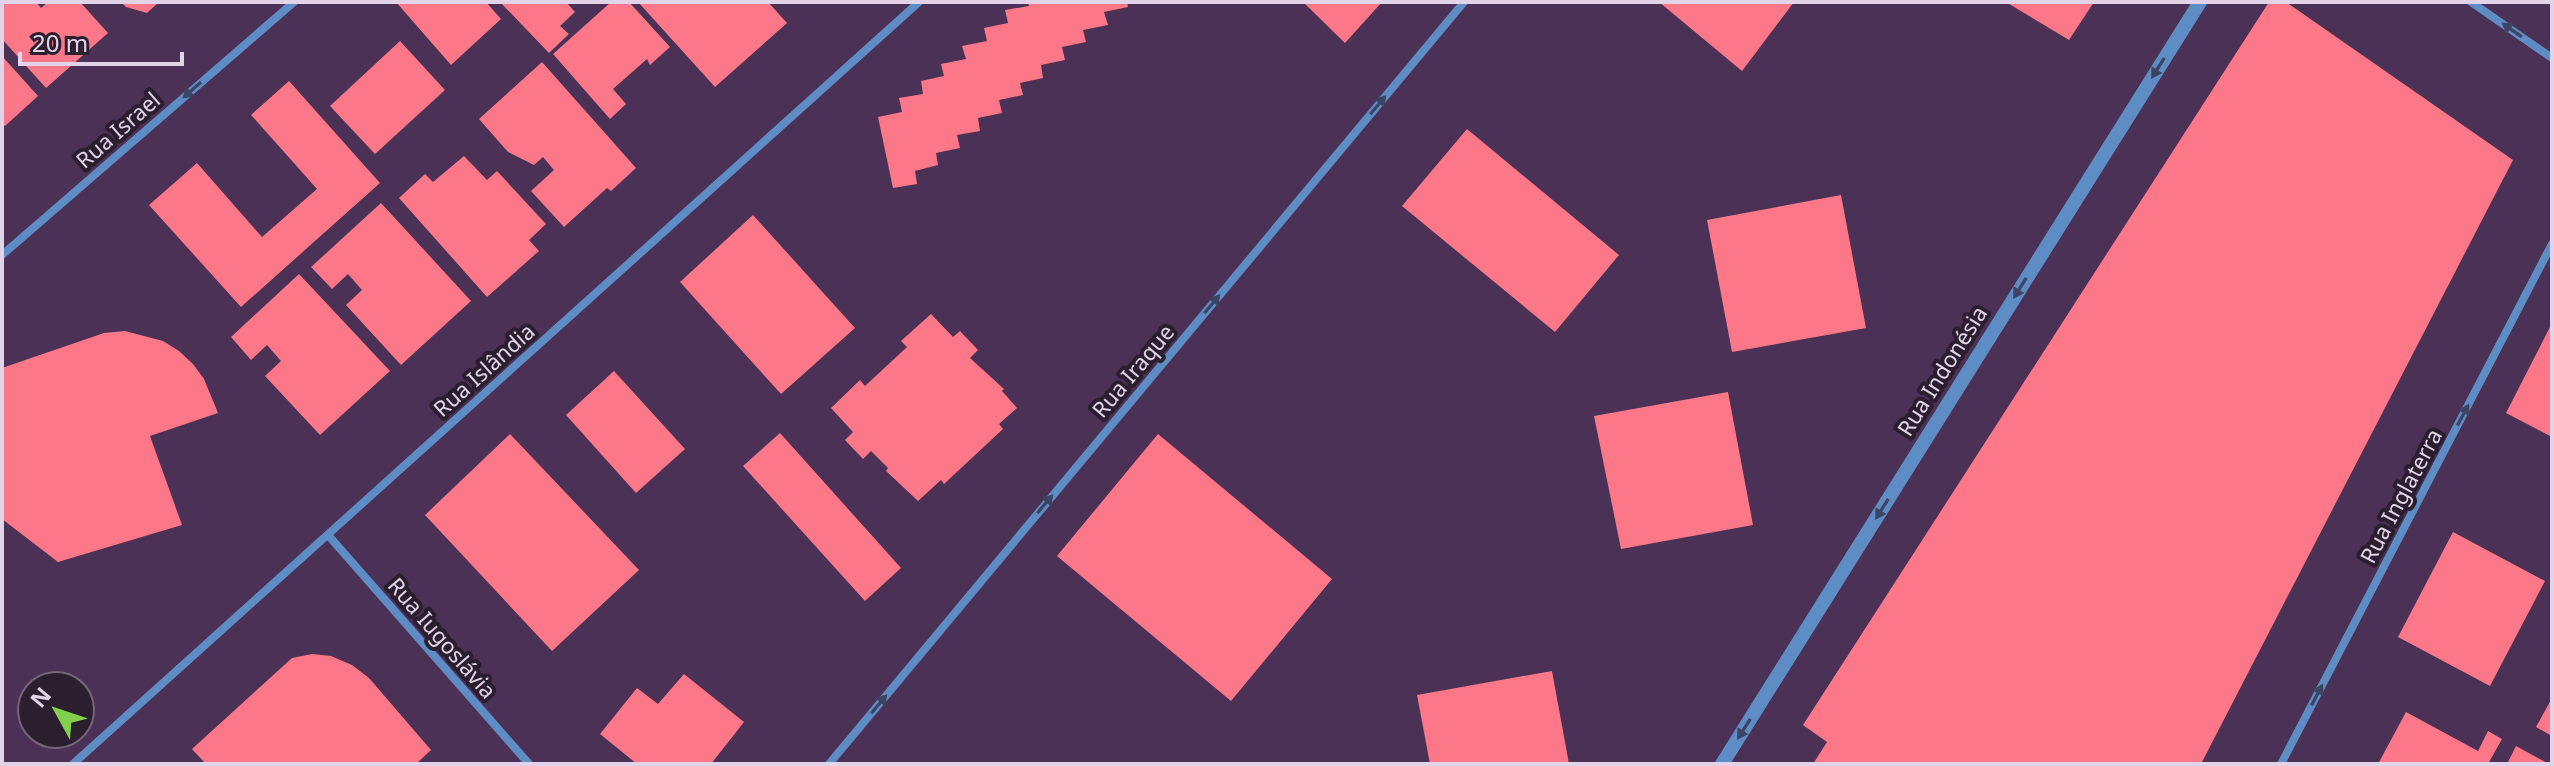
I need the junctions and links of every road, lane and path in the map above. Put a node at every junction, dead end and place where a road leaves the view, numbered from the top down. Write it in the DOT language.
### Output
graph roads {
  1 [pos="294,2"];
  2 [pos="919,2"];
  3 [pos="1464,2"];
  4 [pos="2200,2"];
  5 [pos="2471,2"];
  6 [pos="2552,58"];
  7 [pos="2552,244"];
  8 [pos="2,255"];
  9 [pos="328,535"];
  10 [pos="73,764"];
  11 [pos="529,764"];
  12 [pos="829,764"];
  13 [pos="1722,764"];
  14 [pos="2281,764"];
  1 -- 8 [label="street, Rua Israel, one-way"];
  2 -- 9 [label="street, Rua Islândia"];
  12 -- 3 [label="street, Rua Iraque, one-way"];
  4 -- 13 [label="street, Rua Indonésia, one-way"];
  6 -- 5 [label="street, one-way"];
  14 -- 7 [label="street, Rua Inglaterra, one-way"];
  9 -- 10 [label="street, Rua Islândia"];
  9 -- 11 [label="street, Rua Iugoslávia"];
}
